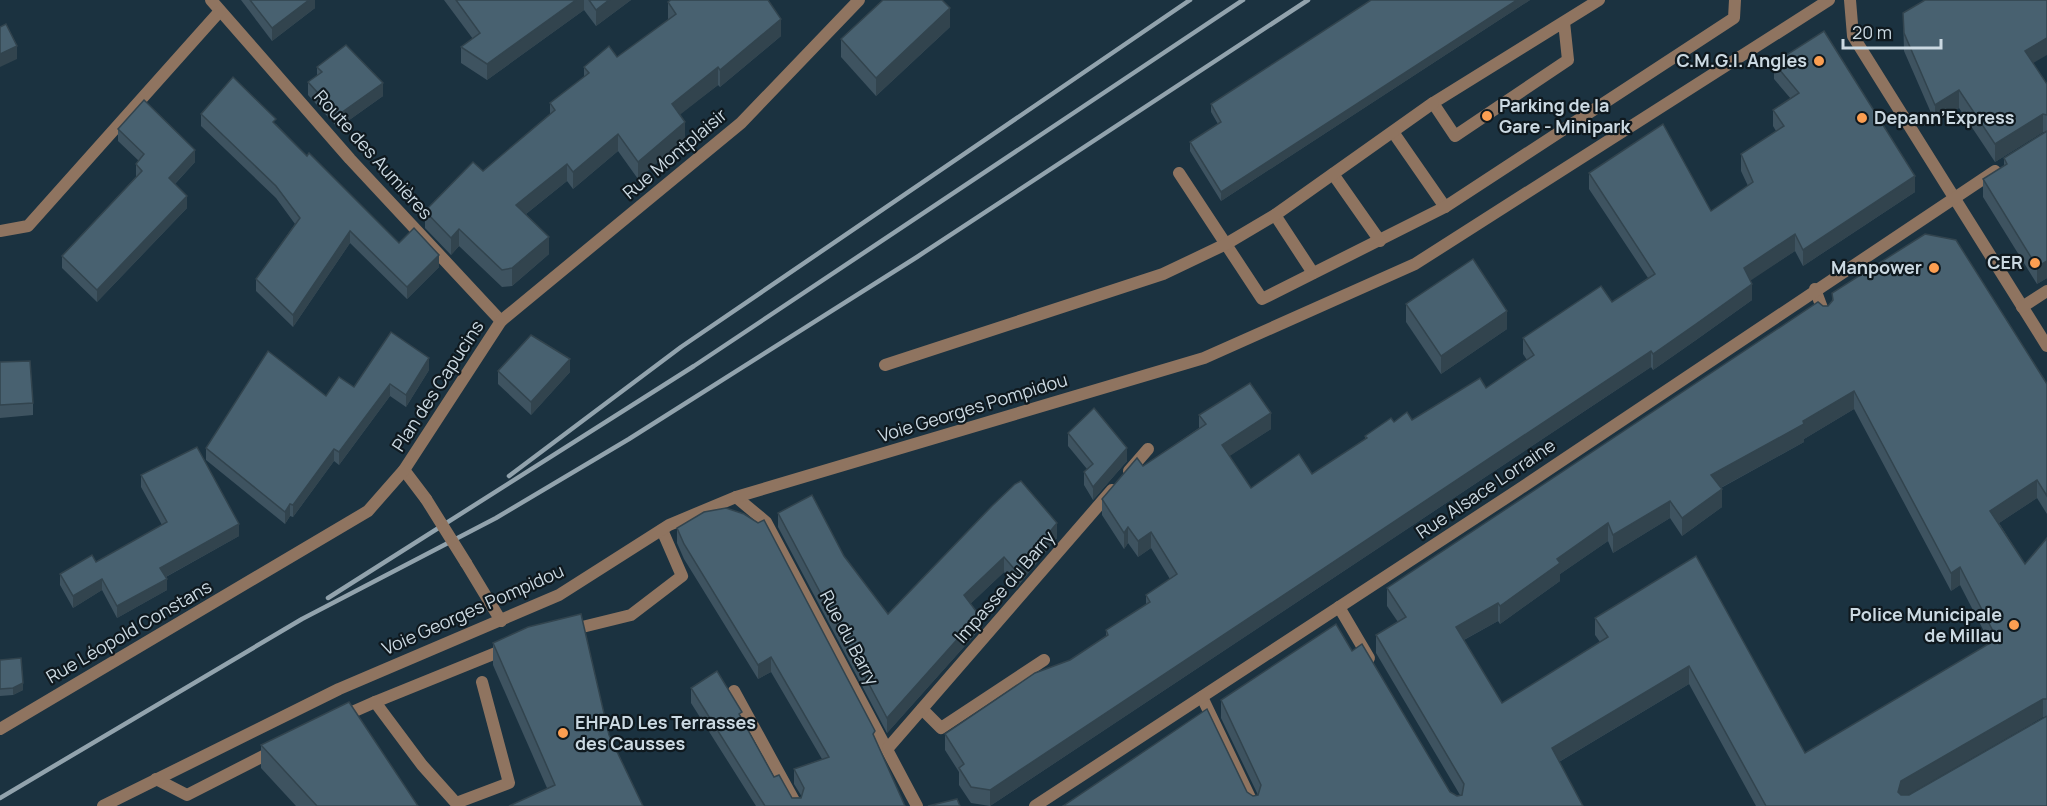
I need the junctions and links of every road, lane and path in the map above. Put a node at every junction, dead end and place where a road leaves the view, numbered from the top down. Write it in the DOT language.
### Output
graph roads {
  1 [pos="211,0"];
  2 [pos="859,0"];
  3 [pos="1599,0"];
  4 [pos="1735,0"];
  5 [pos="1829,0"];
  6 [pos="1850,0"];
  7 [pos="220,10"];
  8 [pos="1564,22"];
  9 [pos="1433,103"];
  10 [pos="1393,132"];
  11 [pos="2010,162"];
  12 [pos="1179,173"];
  13 [pos="1333,174"];
  14 [pos="1954,197"];
  15 [pos="1445,207"];
  16 [pos="1275,215"];
  17 [pos="0,231"];
  18 [pos="1380,240"];
  19 [pos="1226,244"];
  20 [pos="1314,273"];
  21 [pos="1815,289"];
  22 [pos="2047,291"];
  23 [pos="2022,307"];
  24 [pos="1825,316"];
  25 [pos="501,321"];
  26 [pos="2047,346"];
  27 [pos="885,365"];
  28 [pos="1148,449"];
  29 [pos="404,470"];
  30 [pos="736,497"];
  31 [pos="662,530"];
  32 [pos="276,567"];
  33 [pos="1339,608"];
  34 [pos="501,621"];
  35 [pos="562,632"];
  36 [pos="522,642"];
  37 [pos="1044,660"];
  38 [pos="1374,667"];
  39 [pos="482,682"];
  40 [pos="734,691"];
  41 [pos="1202,697"];
  42 [pos="375,702"];
  43 [pos="922,709"];
  44 [pos="325,725"];
  45 [pos="0,729"];
  46 [pos="283,746"];
  47 [pos="888,748"];
  48 [pos="156,778"];
  49 [pos="103,806"];
  50 [pos="797,806"];
  51 [pos="917,806"];
  52 [pos="1035,806"];
  53 [pos="1254,806"];
  1 -- 7 [label="street, Route des Aumières"];
  2 -- 25 [label="street, Rue Montplaisir"];
  3 -- 8 [label="street"];
  4 -- 15 [label="street"];
  5 -- 30 [label="street, Voie Georges Pompidou"];
  6 -- 14 [label="street"];
  7 -- 17 [label="street"];
  7 -- 25 [label="street, Route des Aumières"];
  8 -- 9 [label="street"];
  8 -- 9 [label="street"];
  9 -- 10 [label="street"];
  10 -- 13 [label="street"];
  10 -- 15 [label="street"];
  11 -- 14 [label="street, Rue Alsace Lorraine"];
  12 -- 19 [label="street"];
  13 -- 16 [label="street"];
  13 -- 18 [label="street"];
  14 -- 21 [label="street, Rue Alsace Lorraine"];
  14 -- 23 [label="street"];
  15 -- 18 [label="street"];
  16 -- 19 [label="street"];
  16 -- 20 [label="street"];
  18 -- 20 [label="street"];
  19 -- 20 [label="street"];
  19 -- 27 [label="street"];
  21 -- 24 [label="street"];
  21 -- 33 [label="street, Rue Alsace Lorraine"];
  22 -- 23 [label="street"];
  23 -- 26 [label="street"];
  25 -- 29 [label="street, Plan des Capucins"];
  28 -- 43 [label="street, Impasse du Barry"];
  29 -- 32 [label="street, Plan des Capucins"];
  29 -- 34 [label="street, Plan des Capucins, bridge"];
  30 -- 31 [label="street, Voie Georges Pompidou"];
  30 -- 47 [label="street, Rue du Barry"];
  31 -- 34 [label="street, Voie Georges Pompidou"];
  31 -- 35 [label="street"];
  32 -- 45 [label="street, Rue Léopold Constans"];
  33 -- 38 [label="street"];
  33 -- 41 [label="street, Rue Alsace Lorraine"];
  34 -- 48 [label="street, Voie Georges Pompidou"];
  36 -- 42 [label="street"];
  37 -- 43 [label="street"];
  39 -- 42 [label="street"];
  40 -- 50 [label="street"];
  41 -- 52 [label="street, Rue Alsace Lorraine"];
  41 -- 53 [label="street"];
  42 -- 44 [label="street"];
  43 -- 47 [label="street, Impasse du Barry"];
  46 -- 48 [label="street"];
  47 -- 51 [label="street, Rue du Barry"];
  48 -- 49 [label="street, Voie Georges Pompidou"];
}
